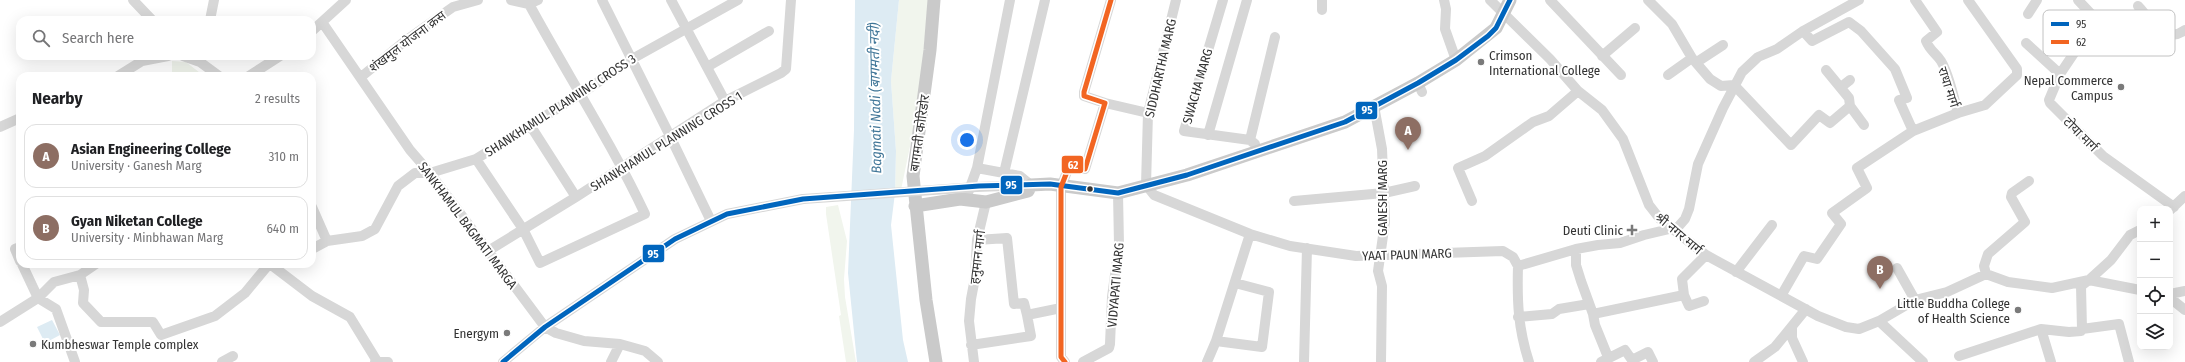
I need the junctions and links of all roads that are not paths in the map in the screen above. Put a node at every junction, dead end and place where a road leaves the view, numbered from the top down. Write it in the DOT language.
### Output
graph roads {
  1 [pos="132,0"];
  2 [pos="214,0"];
  3 [pos="346,0"];
  4 [pos="478,0"];
  5 [pos="512,0"];
  6 [pos="602,0"];
  7 [pos="671,0"];
  8 [pos="738,0"];
  9 [pos="791,0"];
  10 [pos="934,0"];
  11 [pos="1010,0"];
  12 [pos="1045,0"];
  13 [pos="1110,0"];
  14 [pos="1176,0"];
  15 [pos="1223,0"];
  16 [pos="1247,0"];
  17 [pos="1444,0"];
  18 [pos="1490,0"];
  19 [pos="1510,0"];
  20 [pos="1550,0"];
  21 [pos="1648,0"];
  22 [pos="1859,0"];
  23 [pos="1915,0"];
  24 [pos="1968,0"];
  25 [pos="2037,0"];
  26 [pos="2078,0"];
  27 [pos="534,2"];
  28 [pos="2138,6"];
  29 [pos="2087,10"];
  30 [pos="2141,10"];
  31 [pos="1503,14"];
  32 [pos="2028,14"];
  33 [pos="148,16"];
  34 [pos="211,16"];
  35 [pos="322,22"];
  36 [pos="316,27"];
  37 [pos="687,28"];
  38 [pos="1635,28"];
  39 [pos="2185,30"];
  40 [pos="769,31"];
  41 [pos="1803,31"];
  42 [pos="2175,35"];
  43 [pos="1275,37"];
  44 [pos="2026,43"];
  45 [pos="1723,46"];
  46 [pos="1602,56"];
  47 [pos="2072,56"];
  48 [pos="632,59"];
  49 [pos="147,60"];
  50 [pos="203,60"];
  51 [pos="274,60"];
  52 [pos="1456,60"];
  53 [pos="1694,60"];
  54 [pos="708,67"];
  55 [pos="1826,70"];
  56 [pos="124,72"];
  57 [pos="215,72"];
  58 [pos="255,72"];
  59 [pos="2060,74"];
  60 [pos="1621,75"];
  61 [pos="1668,75"];
  62 [pos="361,77"];
  63 [pos="1850,80"];
  64 [pos="1734,85"];
  65 [pos="1841,87"];
  66 [pos="1578,91"];
  67 [pos="579,95"];
  68 [pos="725,101"];
  69 [pos="1105,103"];
  70 [pos="1374,106"];
  71 [pos="1850,106"];
  72 [pos="1958,112"];
  73 [pos="1148,113"];
  74 [pos="16,120"];
  75 [pos="530,125"];
  76 [pos="1864,125"];
  77 [pos="0,127"];
  78 [pos="1910,133"];
  79 [pos="1208,134"];
  80 [pos="670,136"];
  81 [pos="1250,140"];
  82 [pos="1262,150"];
  83 [pos="476,159"];
  84 [pos="622,166"];
  85 [pos="977,168"];
  86 [pos="430,173"];
  87 [pos="1004,173"];
  88 [pos="2029,181"];
  89 [pos="1031,185"];
  90 [pos="1146,185"];
  91 [pos="1415,186"];
  92 [pos="1066,187"];
  93 [pos="1118,193"];
  94 [pos="1384,193"];
  95 [pos="2185,196"];
  96 [pos="576,197"];
  97 [pos="960,200"];
  98 [pos="1294,201"];
  99 [pos="1472,201"];
  100 [pos="986,202"];
  101 [pos="915,206"];
  102 [pos="2169,206"];
  103 [pos="2173,207"];
  104 [pos="316,216"];
  105 [pos="711,221"];
  106 [pos="1772,225"];
  107 [pos="1671,228"];
  108 [pos="523,229"];
  109 [pos="2137,232"];
  110 [pos="1250,234"];
  111 [pos="977,240"];
  112 [pos="327,241"];
  113 [pos="316,246"];
  114 [pos="1307,248"];
  115 [pos="1576,249"];
  116 [pos="488,251"];
  117 [pos="1381,254"];
  118 [pos="1706,255"];
  119 [pos="1518,266"];
  120 [pos="24,268"];
  121 [pos="90,268"];
  122 [pos="266,268"];
  123 [pos="274,268"];
  124 [pos="1897,268"];
  125 [pos="1736,272"];
  126 [pos="1986,274"];
  127 [pos="80,275"];
  128 [pos="2089,280"];
  129 [pos="1235,283"];
  130 [pos="2137,289"];
  131 [pos="2185,291"];
  132 [pos="2173,293"];
  133 [pos="1684,295"];
  134 [pos="1781,296"];
  135 [pos="38,298"];
  136 [pos="1704,300"];
  137 [pos="1915,300"];
  138 [pos="2173,300"];
  139 [pos="1589,304"];
  140 [pos="1061,308"];
  141 [pos="1806,309"];
  142 [pos="2185,310"];
  143 [pos="1594,314"];
  144 [pos="1027,315"];
  145 [pos="1518,317"];
  146 [pos="1879,321"];
  147 [pos="0,322"];
  148 [pos="546,327"];
  149 [pos="1792,328"];
  150 [pos="2082,329"];
  151 [pos="2041,330"];
  152 [pos="1216,341"];
  153 [pos="620,344"];
  154 [pos="971,345"];
  155 [pos="233,356"];
  156 [pos="1959,356"];
  157 [pos="1605,359"];
  158 [pos="1757,359"];
  159 [pos="376,361"];
  160 [pos="75,362"];
  161 [pos="222,362"];
  162 [pos="388,362"];
  163 [pos="503,362"];
  164 [pos="611,362"];
  165 [pos="658,362"];
  166 [pos="936,362"];
  167 [pos="974,362"];
  168 [pos="1065,362"];
  169 [pos="1083,362"];
  170 [pos="1207,362"];
  171 [pos="1304,362"];
  172 [pos="1381,362"];
  173 [pos="1529,362"];
  174 [pos="1653,362"];
  175 [pos="1803,362"];
  176 [pos="1923,362"];
  177 [pos="2051,362"];
  178 [pos="2129,362"];
  1 -- 33 [label="street"];
  2 -- 34 [label="street"];
  3 -- 35 [label="street"];
  4 -- 62 [label="street, शंखमुल योजना क्रस"];
  5 -- 27 [label="street"];
  6 -- 48 [label="street"];
  7 -- 37 [label="street"];
  8 -- 37 [label="street, SHANKHAMUL PLANNING CROSS 3"];
  9 -- 68 [label="street, SHANKHAMUL PLANNING CROSS 1"];
  10 -- 101 [label="main road, बागमती कोरिडोर"];
  11 -- 85 [label="street"];
  12 -- 87 [label="street"];
  13 -- 69 [label="street"];
  14 -- 73 [label="street, SIDDHARTHA MARG"];
  15 -- 79 [label="street, SWACHA MARG"];
  16 -- 79 [label="street"];
  17 -- 52 [label="street"];
  18 -- 31 [label="street, श्री नगर मार्ग"];
  19 -- 31 [label="main road"];
  20 -- 46 [label="street"];
  21 -- 53 [label="street"];
  22 -- 41 [label="street"];
  23 -- 72 [label="street, राधा मार्ग"];
  24 -- 72 [label="street"];
  25 -- 32 [label="street"];
  26 -- 29 [label="street, टोया मार्ग"];
  27 -- 67 [label="street"];
  28 -- 30 [label="street"];
  31 -- 52 [label="main road"];
  31 -- 66 [label="street, श्री नगर मार्ग"];
  35 -- 36 [label="street"];
  35 -- 62 [label="street, SANKHAMUL BAGMATI MARGA"];
  37 -- 48 [label="street, SHANKHAMUL PLANNING CROSS 3"];
  37 -- 54 [label="street"];
  38 -- 46 [label="street"];
  39 -- 42 [label="street"];
  40 -- 54 [label="street"];
  41 -- 64 [label="street"];
  41 -- 78 [label="street"];
  43 -- 81 [label="street"];
  44 -- 59 [label="street"];
  45 -- 53 [label="street"];
  46 -- 60 [label="street"];
  47 -- 59 [label="street, टोया मार्ग"];
  48 -- 67 [label="street, SHANKHAMUL PLANNING CROSS 3"];
  48 -- 80 [label="street"];
  49 -- 56 [label="street"];
  50 -- 57 [label="street"];
  51 -- 58 [label="street"];
  52 -- 70 [label="main road"];
  53 -- 61 [label="street"];
  53 -- 64 [label="street"];
  54 -- 68 [label="street"];
  55 -- 65 [label="street"];
  59 -- 102 [label="street, टोया मार्ग"];
  62 -- 86 [label="street, SANKHAMUL BAGMATI MARGA"];
  63 -- 65 [label="street"];
  64 -- 71 [label="street"];
  64 -- 107 [label="street"];
  65 -- 71 [label="street"];
  66 -- 99 [label="street"];
  66 -- 107 [label="street, श्री नगर मार्ग"];
  67 -- 75 [label="street, SHANKHAMUL PLANNING CROSS 3"];
  67 -- 84 [label="street"];
  68 -- 80 [label="street, SHANKHAMUL PLANNING CROSS 1"];
  69 -- 73 [label="street"];
  69 -- 92 [label="street"];
  70 -- 82 [label="main road"];
  70 -- 94 [label="street, GANESH MARG"];
  71 -- 76 [label="street"];
  72 -- 78 [label="street, राधा मार्ग"];
  73 -- 90 [label="street, SIDDHARTHA MARG"];
  74 -- 77 [label="street"];
  75 -- 83 [label="street, SHANKHAMUL PLANNING CROSS 3"];
  75 -- 96 [label="street"];
  78 -- 134 [label="street, राधा मार्ग"];
  79 -- 81 [label="street, SWACHA MARG"];
  80 -- 84 [label="street, SHANKHAMUL PLANNING CROSS 1"];
  80 -- 105 [label="street"];
  81 -- 82 [label="street"];
  82 -- 90 [label="main road"];
  83 -- 86 [label="street, SHANKHAMUL PLANNING CROSS 3"];
  83 -- 108 [label="street"];
  84 -- 96 [label="street, SHANKHAMUL PLANNING CROSS 1"];
  84 -- 108 [label="street"];
  85 -- 87 [label="street"];
  85 -- 97 [label="street"];
  86 -- 112 [label="street, SHANKHAMUL PLANNING CROSS 3"];
  86 -- 116 [label="street, SANKHAMUL BAGMATI MARGA"];
  87 -- 89 [label="street"];
  88 -- 126 [label="street"];
  89 -- 92 [label="main road"];
  89 -- 100 [label="main road"];
  89 -- 105 [label="street, bridge"];
  90 -- 93 [label="main road"];
  90 -- 110 [label="street, YAAT PAUN MARG"];
  91 -- 94 [label="street"];
  92 -- 93 [label="main road"];
  92 -- 140 [label="street"];
  93 -- 169 [label="street, VIDYAPATI MARG"];
  94 -- 98 [label="street"];
  94 -- 117 [label="street, GANESH MARG"];
  95 -- 103 [label="street"];
  96 -- 108 [label="street, SHANKHAMUL PLANNING CROSS 1"];
  97 -- 100 [label="main road"];
  97 -- 101 [label="main road"];
  100 -- 111 [label="street, हनुमान मार्ग"];
  101 -- 166 [label="main road, बागमती कोरिडोर"];
  104 -- 112 [label="street"];
  105 -- 148 [label="street"];
  106 -- 125 [label="street"];
  107 -- 115 [label="street"];
  107 -- 118 [label="street, श्री नगर मार्ग"];
  108 -- 116 [label="street, SHANKHAMUL PLANNING CROSS 1"];
  109 -- 128 [label="street"];
  110 -- 114 [label="street, YAAT PAUN MARG"];
  110 -- 129 [label="street"];
  111 -- 144 [label="street"];
  111 -- 154 [label="street, हनुमान मार्ग"];
  112 -- 113 [label="street, SHANKHAMUL PLANNING CROSS 3"];
  114 -- 117 [label="street, YAAT PAUN MARG"];
  114 -- 171 [label="street"];
  115 -- 119 [label="street"];
  115 -- 139 [label="street"];
  116 -- 148 [label="street, SANKHAMUL BAGMATI MARGA"];
  117 -- 119 [label="street, YAAT PAUN MARG"];
  117 -- 172 [label="street, GANESH MARG"];
  118 -- 125 [label="street, श्री नगर मार्ग"];
  118 -- 133 [label="street"];
  119 -- 145 [label="street"];
  120 -- 135 [label="street"];
  121 -- 127 [label="street"];
  122 -- 127 [label="street"];
  123 -- 159 [label="street"];
  124 -- 137 [label="street"];
  125 -- 134 [label="street, श्री नगर मार्ग"];
  126 -- 128 [label="street"];
  126 -- 137 [label="street, श्री नगर मार्ग"];
  127 -- 135 [label="street"];
  128 -- 130 [label="street"];
  128 -- 150 [label="street"];
  129 -- 152 [label="street"];
  129 -- 152 [label="street"];
  131 -- 132 [label="street"];
  133 -- 136 [label="street"];
  133 -- 143 [label="street"];
  134 -- 141 [label="street, श्री नगर मार्ग"];
  135 -- 147 [label="street"];
  135 -- 160 [label="street"];
  137 -- 146 [label="street, श्री नगर मार्ग"];
  138 -- 142 [label="street"];
  139 -- 143 [label="street"];
  139 -- 145 [label="street"];
  140 -- 144 [label="street"];
  140 -- 168 [label="street"];
  141 -- 146 [label="street, श्री नगर मार्ग"];
  141 -- 149 [label="street"];
  143 -- 157 [label="street"];
  144 -- 154 [label="street"];
  145 -- 173 [label="street"];
  146 -- 176 [label="street"];
  148 -- 153 [label="street, SANKHAMUL BAGMATI MARGA"];
  148 -- 163 [label="street"];
  149 -- 158 [label="street"];
  149 -- 175 [label="street"];
  150 -- 151 [label="street"];
  150 -- 178 [label="street"];
  151 -- 156 [label="street"];
  151 -- 177 [label="street"];
  152 -- 170 [label="street"];
  153 -- 164 [label="street"];
  153 -- 165 [label="street, SANKHAMUL BAGMATI MARGA"];
  154 -- 167 [label="street, हनुमान मार्ग"];
  155 -- 161 [label="street"];
  157 -- 174 [label="street"];
  159 -- 162 [label="street"];
}
